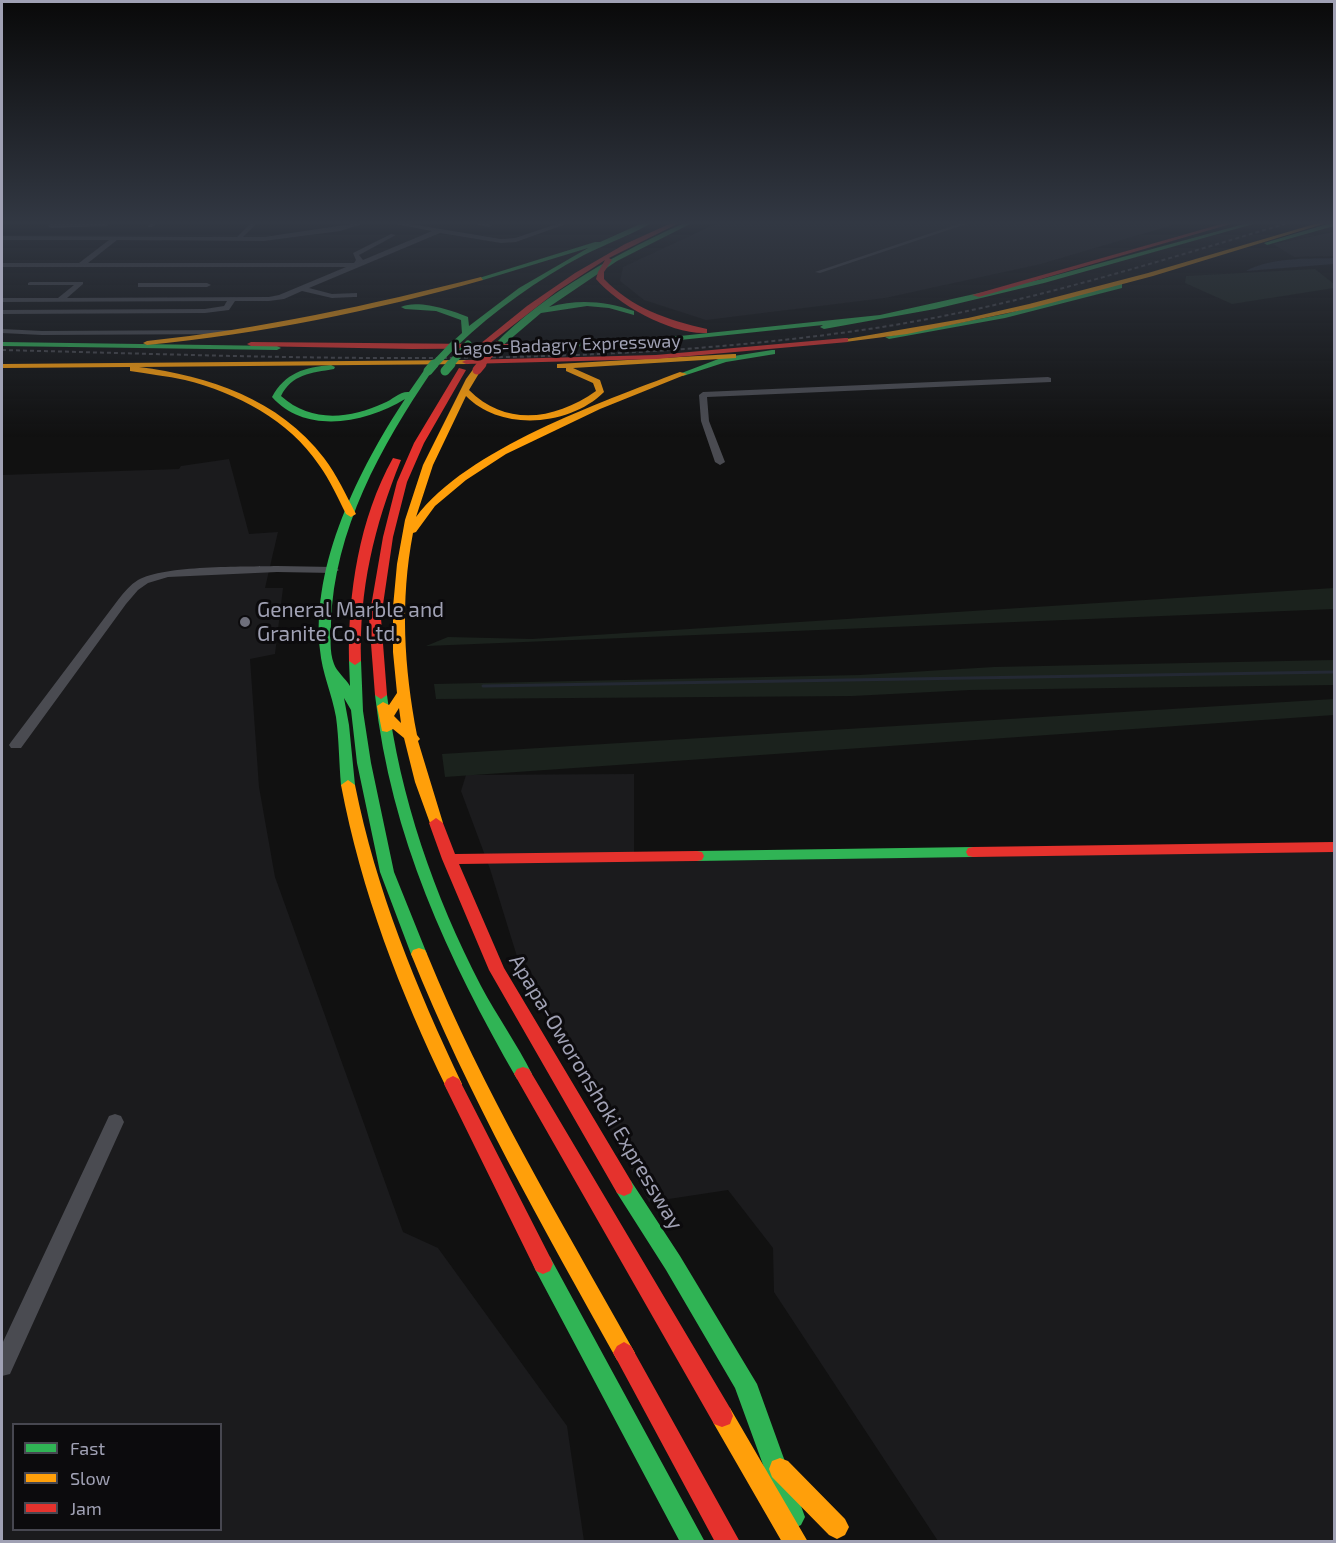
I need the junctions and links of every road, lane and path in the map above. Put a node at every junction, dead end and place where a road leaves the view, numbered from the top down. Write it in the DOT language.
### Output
graph roads {
  1 [pos="69,293"];
  2 [pos="290,293"];
  3 [pos="320,293"];
  4 [pos="429,293"];
  5 [pos="520,293"];
  6 [pos="531,293"];
  7 [pos="548,293"];
  8 [pos="562,293"];
  9 [pos="613,293"];
  10 [pos="985,293"];
  11 [pos="995,293"];
  12 [pos="1081,293"];
  13 [pos="1093,293"];
  14 [pos="354,295"];
  15 [pos="233,299"];
  16 [pos="2,300"];
  17 [pos="60,300"];
  18 [pos="2,312"];
  19 [pos="532,314"];
  20 [pos="2,331"];
  21 [pos="243,333"];
  22 [pos="728,333"];
  23 [pos="463,340"];
  24 [pos="2,342"];
  25 [pos="623,342"];
  26 [pos="147,343"];
  27 [pos="491,344"];
  28 [pos="353,346"];
  29 [pos="772,352"];
  30 [pos="550,367"];
  31 [pos="2,368"];
  32 [pos="331,368"];
  33 [pos="133,369"];
  34 [pos="470,370"];
  35 [pos="1048,380"];
  36 [pos="416,387"];
  37 [pos="464,390"];
  38 [pos="720,462"];
  39 [pos="351,514"];
  40 [pos="408,539"];
  41 [pos="334,570"];
  42 [pos="355,659"];
  43 [pos="327,664"];
  44 [pos="342,683"];
  45 [pos="402,694"];
  46 [pos="383,708"];
  47 [pos="357,714"];
  48 [pos="342,715"];
  49 [pos="412,739"];
  50 [pos="16,745"];
  51 [pos="1335,847"];
  52 [pos="449,859"];
  53 [pos="115,1122"];
  54 [pos="2,1366"];
  55 [pos="744,1384"];
  56 [pos="723,1419"];
  57 [pos="781,1442"];
  58 [pos="775,1465"];
  59 [pos="800,1470"];
  60 [pos="837,1527"];
  61 [pos="693,1542"];
  62 [pos="728,1542"];
  63 [pos="796,1542"];
  64 [pos="802,1542"];
  65 [pos="846,1542"];
  1 -- 17 [label="street"];
  2 -- 15 [label="street"];
  3 -- 14 [label="street"];
  4 -- 21 [label="main road"];
  5 -- 23 [label="main road"];
  6 -- 23 [label="main road"];
  7 -- 27 [label="main road, Apapa-Oworonshoki Expressway"];
  8 -- 19 [label="main road, Apapa-Oworonshoki Expressway"];
  9 -- 22 [label="main road"];
  10 -- 22 [label="main road, Lagos-Badagry Expressway"];
  11 -- 24 [label="main road, Lagos-Badagry Expressway"];
  12 -- 31 [label="main road, Lagos-Badagry Expressway"];
  13 -- 29 [label="main road, Lagos-Badagry Expressway"];
  15 -- 17 [label="street"];
  15 -- 18 [label="street"];
  16 -- 17 [label="street"];
  19 -- 25 [label="main road"];
  19 -- 27 [label="main road, Apapa-Oworonshoki Expressway"];
  20 -- 21 [label="street"];
  21 -- 26 [label="main road"];
  22 -- 25 [label="main road, Lagos-Badagry Expressway"];
  23 -- 28 [label="main road"];
  23 -- 36 [label="main road, bridge"];
  23 -- 42 [label="main road, bridge"];
  24 -- 26 [label="main road, Lagos-Badagry Expressway"];
  25 -- 28 [label="main road, Lagos-Badagry Expressway"];
  26 -- 28 [label="main road, Lagos-Badagry Expressway"];
  27 -- 34 [label="main road, Apapa-Oworonshoki Expressway"];
  29 -- 30 [label="main road, Lagos-Badagry Expressway"];
  29 -- 40 [label="main road"];
  30 -- 32 [label="main road, Lagos-Badagry Expressway"];
  30 -- 37 [label="main road"];
  31 -- 33 [label="main road, Lagos-Badagry Expressway"];
  32 -- 33 [label="main road, Lagos-Badagry Expressway"];
  32 -- 36 [label="main road"];
  33 -- 39 [label="main road"];
  34 -- 37 [label="main road, Apapa-Oworonshoki Expressway"];
  34 -- 46 [label="main road, Apapa-Oworonshoki Expressway"];
  35 -- 38 [label="street"];
  36 -- 39 [label="main road"];
  37 -- 40 [label="main road, Apapa-Oworonshoki Expressway"];
  39 -- 41 [label="main road"];
  40 -- 45 [label="main road, Apapa-Oworonshoki Expressway"];
  41 -- 43 [label="main road"];
  41 -- 50 [label="street"];
  42 -- 44 [label="main road"];
  42 -- 47 [label="main road"];
  43 -- 44 [label="main road"];
  43 -- 48 [label="main road"];
  44 -- 47 [label="main road"];
  44 -- 48 [label="main road"];
  45 -- 46 [label="main road"];
  45 -- 49 [label="main road, Apapa-Oworonshoki Expressway"];
  46 -- 47 [label="main road"];
  46 -- 49 [label="main road"];
  46 -- 56 [label="main road, Apapa-Oworonshoki Expressway"];
  47 -- 62 [label="main road"];
  48 -- 61 [label="main road"];
  49 -- 52 [label="main road, Apapa-Oworonshoki Expressway"];
  51 -- 52 [label="main road"];
  52 -- 55 [label="main road, Apapa-Oworonshoki Expressway"];
  53 -- 54 [label="street"];
  55 -- 57 [label="main road, Apapa-Oworonshoki Expressway"];
  55 -- 58 [label="main road"];
  56 -- 58 [label="main road"];
  56 -- 63 [label="main road"];
  58 -- 60 [label="main road"];
  58 -- 64 [label="main road"];
  59 -- 60 [label="main road"];
  60 -- 65 [label="main road"];
}
